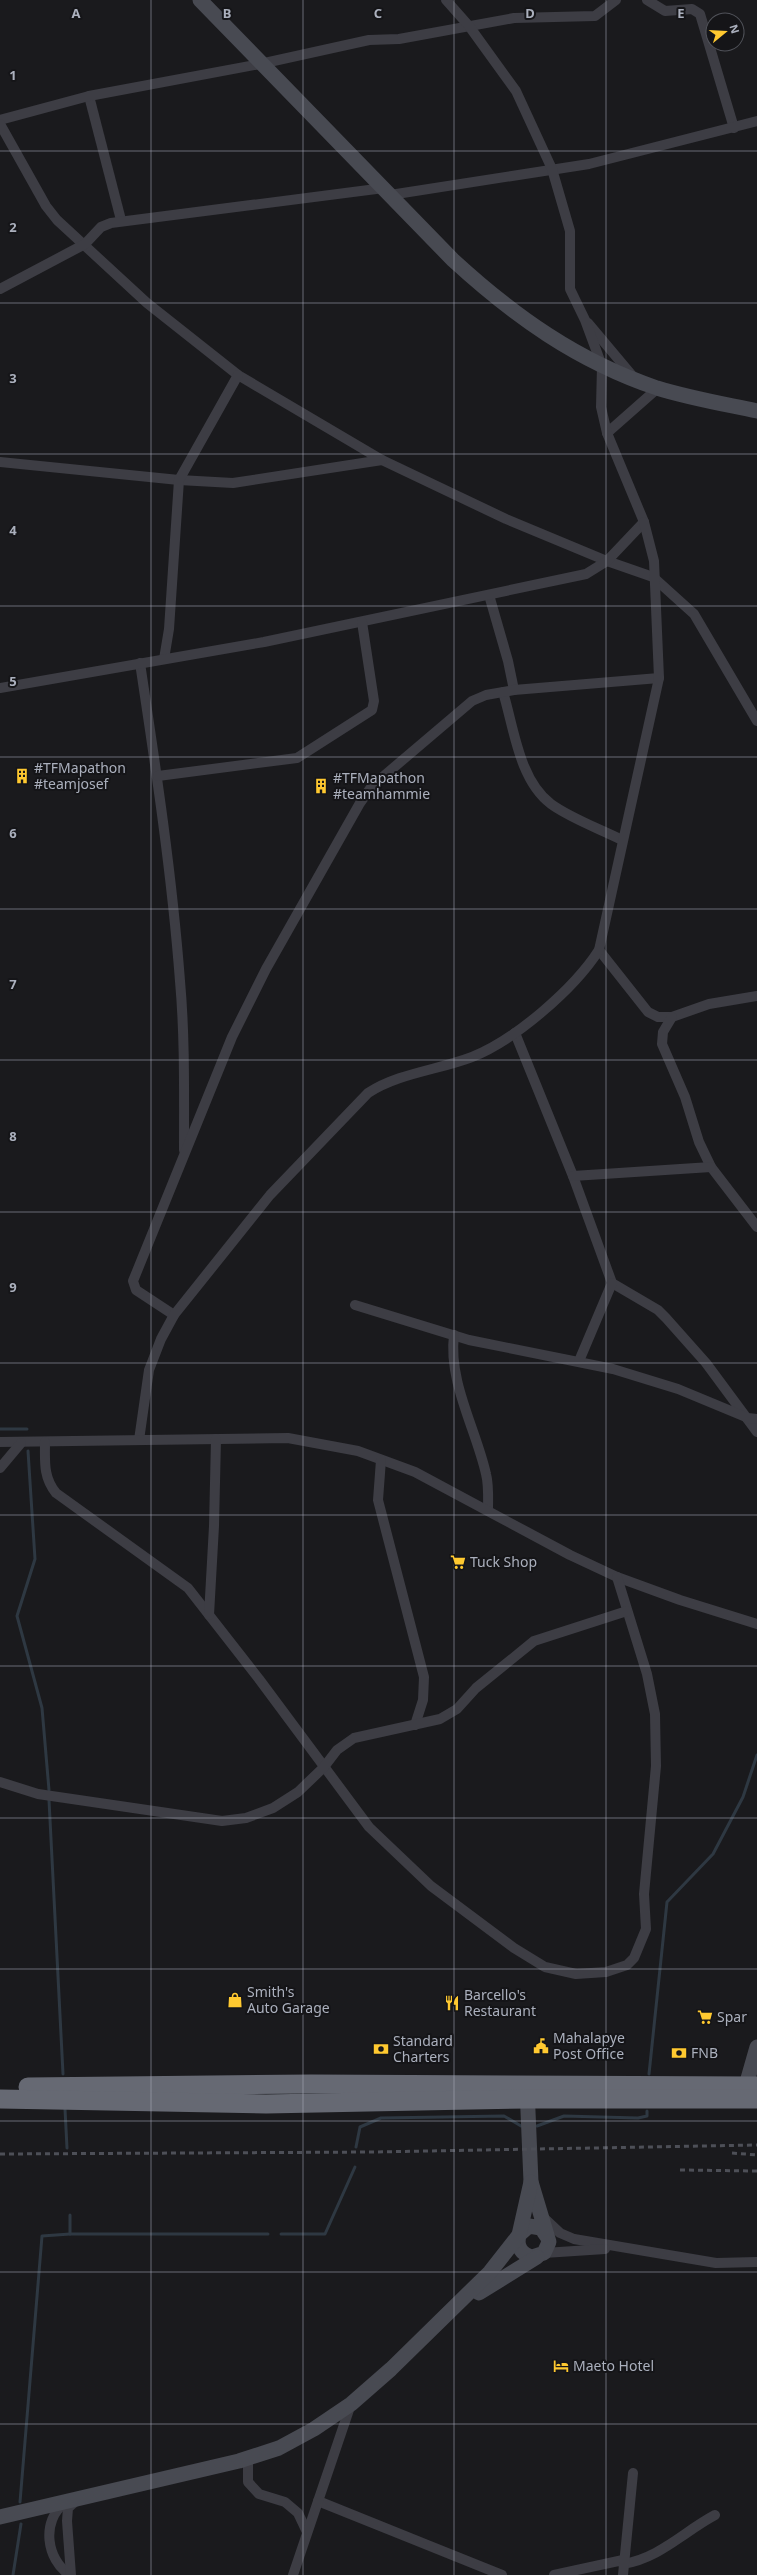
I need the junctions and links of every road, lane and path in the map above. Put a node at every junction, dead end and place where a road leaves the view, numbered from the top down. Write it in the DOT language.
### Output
graph roads {
  1 [pos="200,0"];
  2 [pos="446,0"];
  3 [pos="616,0"];
  4 [pos="647,0"];
  5 [pos="469,26"];
  6 [pos="260,64"];
  7 [pos="89,96"];
  8 [pos="0,120"];
  9 [pos="757,122"];
  10 [pos="0,124"];
  11 [pos="734,128"];
  12 [pos="552,169"];
  13 [pos="387,192"];
  14 [pos="121,220"];
  15 [pos="85,244"];
  16 [pos="0,289"];
  17 [pos="585,320"];
  18 [pos="602,366"];
  19 [pos="238,375"];
  20 [pos="636,380"];
  21 [pos="658,388"];
  22 [pos="757,411"];
  23 [pos="607,433"];
  24 [pos="382,460"];
  25 [pos="0,462"];
  26 [pos="179,480"];
  27 [pos="644,522"];
  28 [pos="607,562"];
  29 [pos="653,577"];
  30 [pos="489,595"];
  31 [pos="362,622"];
  32 [pos="164,659"];
  33 [pos="140,663"];
  34 [pos="659,678"];
  35 [pos="0,688"];
  36 [pos="508,691"];
  37 [pos="757,721"];
  38 [pos="158,776"];
  39 [pos="622,840"];
  40 [pos="599,950"];
  41 [pos="757,996"];
  42 [pos="672,1017"];
  43 [pos="515,1033"];
  44 [pos="184,1156"];
  45 [pos="711,1167"];
  46 [pos="574,1176"];
  47 [pos="757,1227"];
  48 [pos="612,1283"];
  49 [pos="355,1305"];
  50 [pos="174,1315"];
  51 [pos="454,1335"];
  52 [pos="579,1361"];
  53 [pos="753,1419"];
  54 [pos="757,1432"];
  55 [pos="216,1439"];
  56 [pos="139,1440"];
  57 [pos="0,1442"];
  58 [pos="45,1442"];
  59 [pos="21,1443"];
  60 [pos="381,1460"];
  61 [pos="0,1468"];
  62 [pos="488,1510"];
  63 [pos="617,1577"];
  64 [pos="627,1611"];
  65 [pos="209,1615"];
  66 [pos="757,1624"];
  67 [pos="415,1725"];
  68 [pos="324,1768"];
  69 [pos="0,1782"];
  70 [pos="757,2047"];
  71 [pos="0,2087"];
  72 [pos="752,2091"];
  73 [pos="527,2092"];
  74 [pos="0,2099"];
  75 [pos="531,2182"];
  76 [pos="543,2217"];
  77 [pos="519,2235"];
  78 [pos="548,2238"];
  79 [pos="637,2250"];
  80 [pos="541,2255"];
  81 [pos="757,2262"];
  82 [pos="431,2331"];
  83 [pos="351,2404"];
  84 [pos="248,2458"];
  85 [pos="633,2473"];
  86 [pos="73,2500"];
  87 [pos="318,2501"];
  88 [pos="715,2515"];
  89 [pos="0,2517"];
  90 [pos="307,2532"];
  91 [pos="623,2562"];
  92 [pos="70,2575"];
  93 [pos="293,2575"];
  94 [pos="502,2575"];
  95 [pos="554,2575"];
  96 [pos="623,2575"];
  1 -- 6 [label="street"];
  2 -- 5 [label="street"];
  3 -- 5 [label="street"];
  4 -- 11 [label="street"];
  5 -- 6 [label="street"];
  5 -- 12 [label="street"];
  6 -- 7 [label="street"];
  6 -- 13 [label="street"];
  7 -- 8 [label="street"];
  7 -- 14 [label="street"];
  9 -- 11 [label="street"];
  10 -- 15 [label="street"];
  11 -- 12 [label="street"];
  12 -- 13 [label="street"];
  12 -- 17 [label="street"];
  13 -- 14 [label="street"];
  13 -- 18 [label="street"];
  14 -- 15 [label="street"];
  15 -- 16 [label="street"];
  15 -- 19 [label="street"];
  17 -- 18 [label="street"];
  17 -- 20 [label="street"];
  18 -- 20 [label="street"];
  18 -- 23 [label="street"];
  19 -- 24 [label="street"];
  19 -- 26 [label="street"];
  20 -- 21 [label="street"];
  21 -- 22 [label="street"];
  21 -- 23 [label="street"];
  23 -- 27 [label="street"];
  24 -- 26 [label="street"];
  24 -- 28 [label="street"];
  25 -- 26 [label="street"];
  26 -- 32 [label="street"];
  27 -- 28 [label="street"];
  27 -- 29 [label="street"];
  28 -- 29 [label="street"];
  28 -- 30 [label="street"];
  29 -- 34 [label="street"];
  29 -- 37 [label="street"];
  30 -- 31 [label="street"];
  30 -- 36 [label="street"];
  31 -- 32 [label="street"];
  31 -- 38 [label="street"];
  32 -- 33 [label="street"];
  33 -- 35 [label="street"];
  33 -- 38 [label="street"];
  34 -- 36 [label="street"];
  34 -- 39 [label="street"];
  36 -- 39 [label="street"];
  36 -- 44 [label="street"];
  38 -- 44 [label="street"];
  39 -- 40 [label="street"];
  40 -- 42 [label="street"];
  40 -- 43 [label="street"];
  41 -- 42 [label="street"];
  42 -- 45 [label="street"];
  43 -- 46 [label="street"];
  43 -- 50 [label="street"];
  44 -- 50 [label="street"];
  45 -- 46 [label="street"];
  45 -- 47 [label="street"];
  46 -- 48 [label="street"];
  48 -- 52 [label="street"];
  48 -- 53 [label="street"];
  49 -- 51 [label="street"];
  50 -- 56 [label="street"];
  51 -- 52 [label="street"];
  51 -- 62 [label="street"];
  52 -- 53 [label="street"];
  53 -- 54 [label="street"];
  55 -- 56 [label="street"];
  55 -- 60 [label="street"];
  55 -- 65 [label="street"];
  56 -- 58 [label="street"];
  57 -- 59 [label="street"];
  58 -- 59 [label="street"];
  58 -- 65 [label="street"];
  59 -- 61 [label="street"];
  60 -- 62 [label="street"];
  60 -- 67 [label="street"];
  62 -- 63 [label="street"];
  63 -- 64 [label="street"];
  63 -- 66 [label="street"];
  64 -- 67 [label="street"];
  64 -- 68 [label="street"];
  65 -- 68 [label="street"];
  67 -- 68 [label="street"];
  68 -- 69 [label="street"];
  70 -- 72 [label="street"];
  71 -- 73 [label="highway"];
  72 -- 73 [label="highway"];
  73 -- 74 [label="highway"];
  73 -- 75 [label="street"];
  75 -- 76 [label="street"];
  75 -- 77 [label="street"];
  76 -- 78 [label="street"];
  76 -- 79 [label="street"];
  77 -- 78 [label="street"];
  77 -- 80 [label="street"];
  77 -- 82 [label="street"];
  78 -- 80 [label="street"];
  79 -- 80 [label="street"];
  79 -- 81 [label="street"];
  80 -- 82 [label="street"];
  82 -- 83 [label="street"];
  83 -- 84 [label="street"];
  83 -- 87 [label="street"];
  84 -- 86 [label="street"];
  84 -- 90 [label="street"];
  85 -- 91 [label="street"];
  86 -- 89 [label="street"];
  86 -- 92 [label="street"];
  86 -- 92 [label="street"];
  87 -- 90 [label="street"];
  87 -- 94 [label="street"];
  88 -- 91 [label="street"];
  90 -- 93 [label="street"];
  91 -- 95 [label="street"];
  91 -- 96 [label="street"];
}
